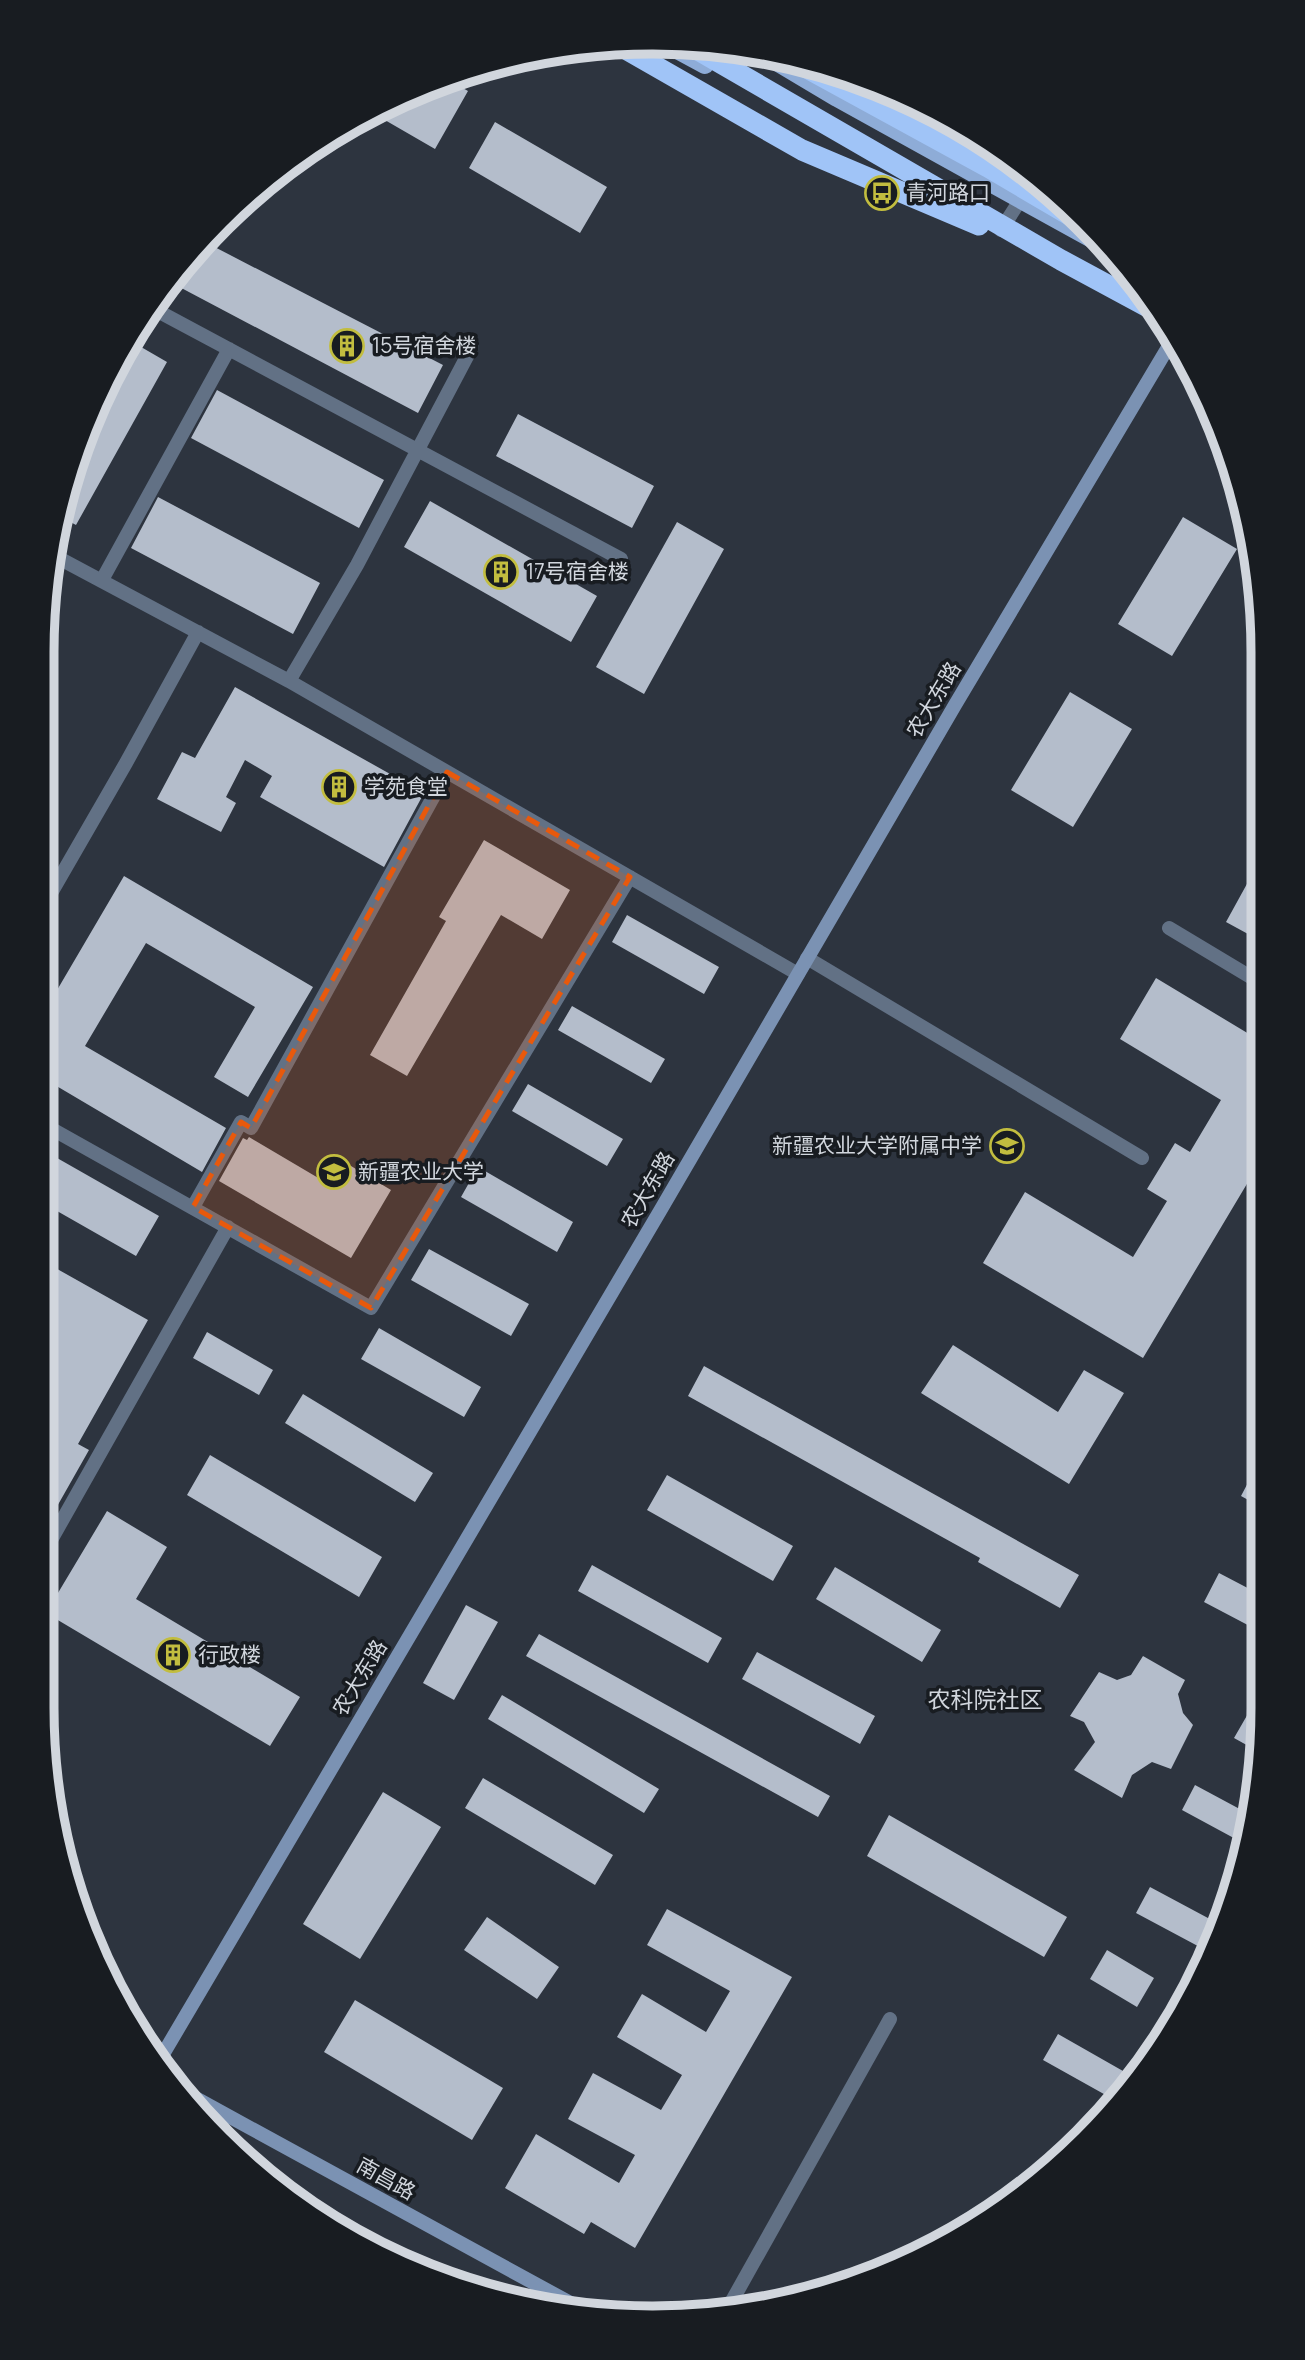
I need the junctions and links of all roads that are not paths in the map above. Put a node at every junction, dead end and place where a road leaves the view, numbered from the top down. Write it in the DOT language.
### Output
graph roads {
  1 [pos="636,55"];
  2 [pos="687,56"];
  3 [pos="711,57"];
  4 [pos="792,71"];
  5 [pos="834,83"];
  6 [pos="885,102"];
  7 [pos="988,167"];
  8 [pos="1028,187"];
  9 [pos="1042,199"];
  10 [pos="1020,200"];
  11 [pos="1001,230"];
  12 [pos="1079,232"];
  13 [pos="1061,260"];
  14 [pos="1136,300"];
  15 [pos="1144,311"];
  16 [pos="160,312"];
  17 [pos="472,347"];
  18 [pos="1168,348"];
  19 [pos="229,349"];
  20 [pos="418,450"];
  21 [pos="62,559"];
  22 [pos="621,559"];
  23 [pos="102,580"];
  24 [pos="198,632"];
  25 [pos="289,681"];
  26 [pos="447,772"];
  27 [pos="630,877"];
  28 [pos="54,888"];
  29 [pos="1169,928"];
  30 [pos="807,957"];
  31 [pos="798,974"];
  32 [pos="1251,977"];
  33 [pos="54,1130"];
  34 [pos="1142,1158"];
  35 [pos="193,1207"];
  36 [pos="228,1227"];
  37 [pos="54,1535"];
  38 [pos="890,2019"];
  39 [pos="164,2053"];
  40 [pos="203,2102"];
  41 [pos="563,2299"];
  42 [pos="732,2301"];
  1 -- 13 [label="highway"];
  2 -- 11 [label="main road"];
  3 -- 13 [label="highway"];
  4 -- 10 [label="main road"];
  5 -- 7 [label="highway"];
  6 -- 7 [label="highway"];
  7 -- 9 [label="highway"];
  8 -- 10 [label="street"];
  10 -- 11 [label="street"];
  10 -- 12 [label="main road"];
  11 -- 15 [label="main road"];
  13 -- 14 [label="highway"];
  16 -- 19 [label="street"];
  17 -- 20 [label="street"];
  18 -- 30 [label="main road, 农大东路"];
  19 -- 20 [label="street"];
  19 -- 23 [label="street"];
  20 -- 22 [label="street"];
  20 -- 25 [label="street"];
  21 -- 23 [label="street"];
  23 -- 24 [label="street"];
  24 -- 25 [label="street"];
  24 -- 28 [label="street"];
  25 -- 26 [label="street"];
  26 -- 27 [label="street"];
  26 -- 35 [label="street"];
  27 -- 31 [label="street"];
  27 -- 36 [label="street"];
  29 -- 32 [label="street"];
  30 -- 31 [label="main road, 农大东路"];
  30 -- 34 [label="street"];
  31 -- 39 [label="main road, 农大东路"];
  33 -- 35 [label="street"];
  35 -- 36 [label="street"];
  36 -- 37 [label="street"];
  38 -- 42 [label="street"];
  40 -- 41 [label="main road, 南昌路"];
}
